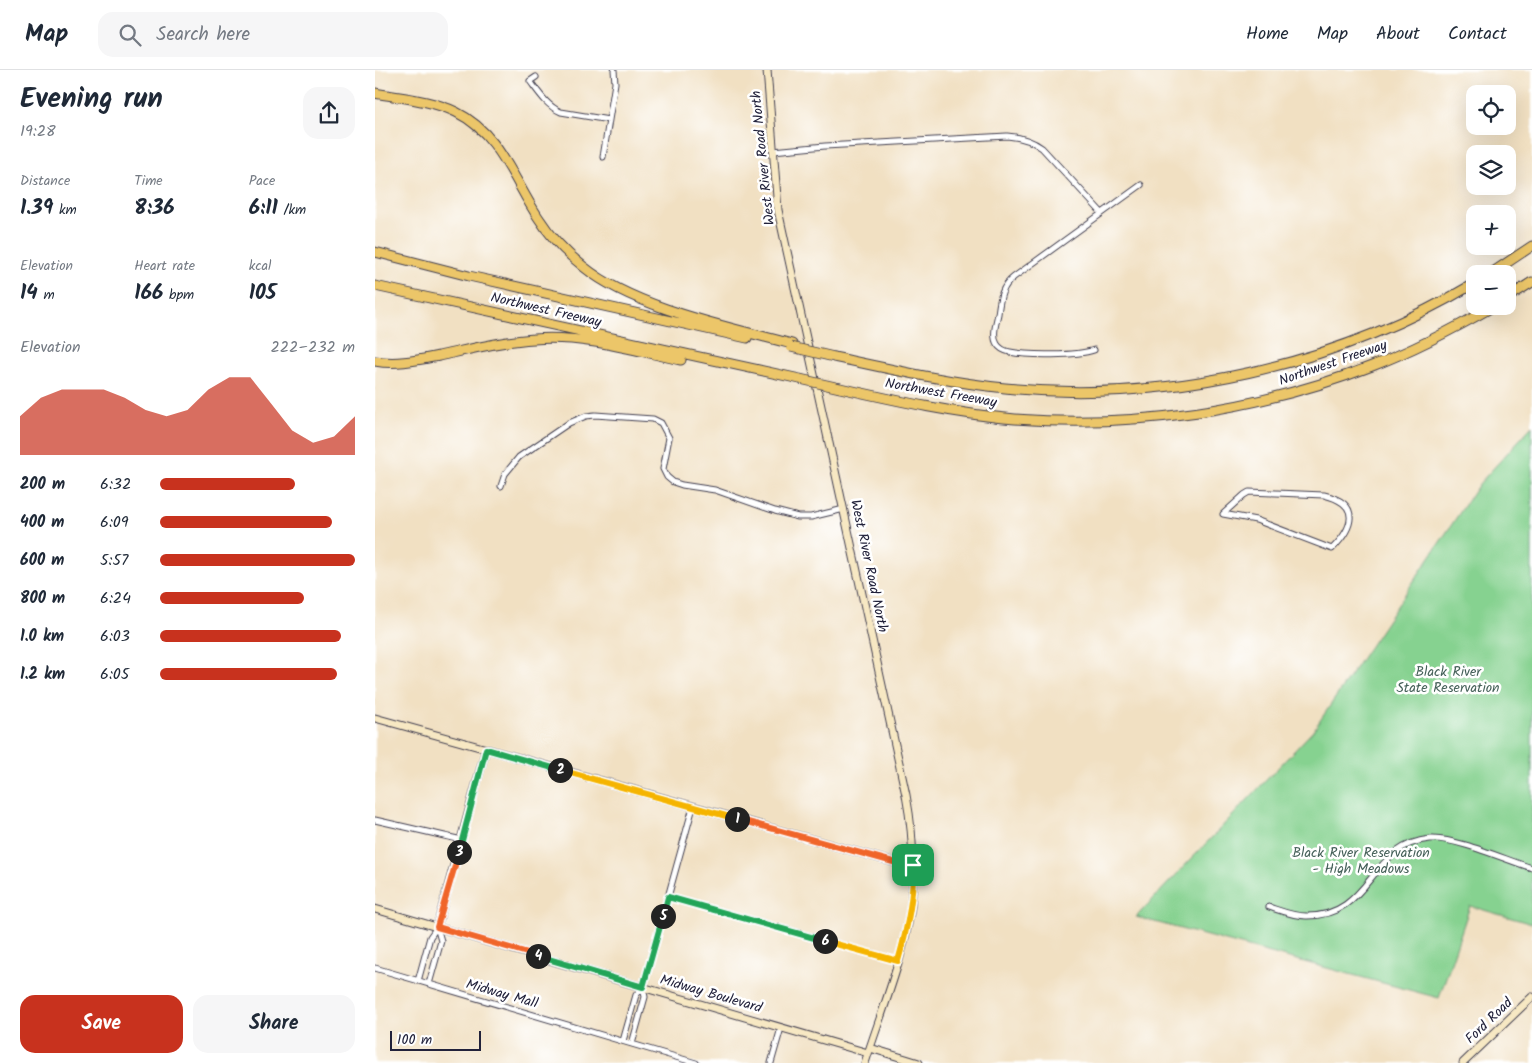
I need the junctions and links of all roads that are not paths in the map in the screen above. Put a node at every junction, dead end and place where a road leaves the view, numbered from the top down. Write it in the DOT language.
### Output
graph roads {
  1 [pos="614,70"];
  2 [pos="767,70"];
  3 [pos="536,77"];
  4 [pos="375,93"];
  5 [pos="609,120"];
  6 [pos="773,151"];
  7 [pos="603,156"];
  8 [pos="1141,185"];
  9 [pos="1101,212"];
  10 [pos="1532,246"];
  11 [pos="375,252"];
  12 [pos="1504,265"];
  13 [pos="1532,282"];
  14 [pos="375,286"];
  15 [pos="1466,287"];
  16 [pos="1516,292"];
  17 [pos="1478,315"];
  18 [pos="791,346"];
  19 [pos="1094,350"];
  20 [pos="375,361"];
  21 [pos="758,371"];
  22 [pos="501,486"];
  23 [pos="844,509"];
  24 [pos="1240,516"];
  25 [pos="375,718"];
  26 [pos="486,749"];
  27 [pos="693,807"];
  28 [pos="375,820"];
  29 [pos="462,840"];
  30 [pos="913,865"];
  31 [pos="1532,868"];
  32 [pos="668,897"];
  33 [pos="1269,907"];
  34 [pos="375,909"];
  35 [pos="437,927"];
  36 [pos="898,961"];
  37 [pos="375,968"];
  38 [pos="418,981"];
  39 [pos="429,984"];
  40 [pos="643,987"];
  41 [pos="1532,997"];
  42 [pos="781,1028"];
  43 [pos="623,1041"];
  44 [pos="632,1044"];
  45 [pos="869,1050"];
  46 [pos="696,1063"];
  47 [pos="771,1063"];
  48 [pos="865,1063"];
  49 [pos="919,1063"];
  50 [pos="1463,1063"];
  1 -- 5 [label="street"];
  2 -- 6 [label="street, West River Road North"];
  3 -- 5 [label="street"];
  4 -- 18 [label="highway"];
  5 -- 7 [label="street"];
  6 -- 9 [label="street"];
  6 -- 23 [label="street, West River Road North"];
  8 -- 9 [label="street"];
  9 -- 19 [label="street"];
  10 -- 12 [label="highway"];
  11 -- 18 [label="highway, Northwest Freeway"];
  13 -- 16 [label="highway"];
  14 -- 21 [label="highway, Northwest Freeway"];
  15 -- 18 [label="highway, Northwest Freeway, bridge"];
  17 -- 21 [label="highway, Northwest Freeway, bridge"];
  20 -- 21 [label="highway"];
  22 -- 23 [label="street"];
  23 -- 30 [label="street, West River Road North"];
  24 -- 24 [label="street"];
  25 -- 26 [label="street"];
  26 -- 27 [label="street"];
  26 -- 29 [label="street"];
  27 -- 30 [label="street"];
  27 -- 32 [label="street"];
  28 -- 29 [label="street"];
  29 -- 35 [label="street"];
  30 -- 36 [label="street, West River Road North"];
  31 -- 33 [label="street"];
  32 -- 36 [label="street"];
  32 -- 40 [label="street"];
  34 -- 35 [label="street, Midway Boulevard"];
  35 -- 38 [label="street"];
  35 -- 39 [label="street"];
  35 -- 40 [label="street, Midway Boulevard"];
  36 -- 45 [label="street, West River Road North"];
  37 -- 38 [label="street, Midway Mall"];
  38 -- 39 [label="street, Midway Mall"];
  39 -- 43 [label="street, Midway Mall"];
  40 -- 42 [label="street, Midway Boulevard"];
  40 -- 43 [label="street"];
  40 -- 44 [label="street"];
  41 -- 50 [label="street, Ford Road"];
  42 -- 45 [label="street, Midway Boulevard"];
  42 -- 47 [label="street"];
  43 -- 44 [label="street, Midway Mall"];
  44 -- 46 [label="street"];
  45 -- 48 [label="street, West River Road North"];
  45 -- 49 [label="street, Midway Boulevard"];
}
